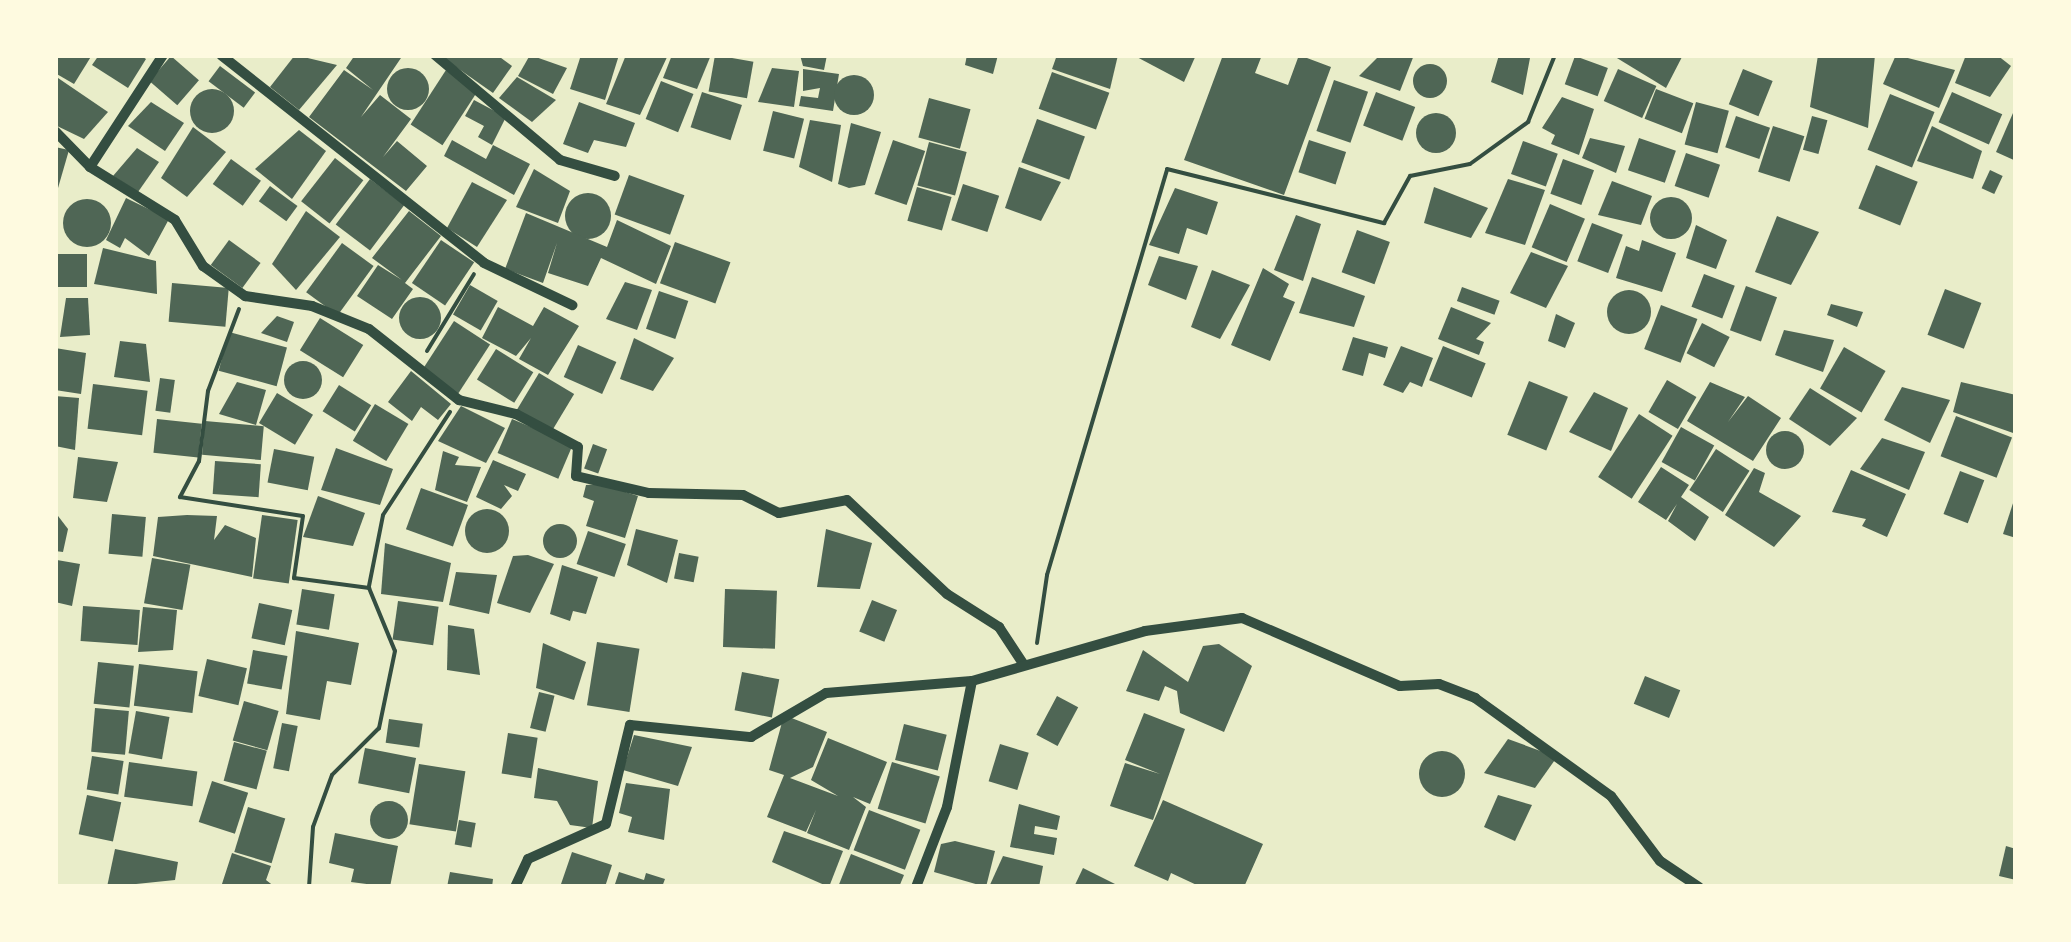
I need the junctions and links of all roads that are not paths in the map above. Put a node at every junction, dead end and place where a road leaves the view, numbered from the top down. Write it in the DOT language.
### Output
graph roads {
  1 [pos="163,55"];
  2 [pos="222,55"];
  3 [pos="435,55"];
  4 [pos="55,131"];
  5 [pos="90,167"];
  6 [pos="615,176"];
  7 [pos="572,305"];
  8 [pos="1029,664"];
  9 [pos="972,681"];
  10 [pos="515,887"];
  11 [pos="916,887"];
  12 [pos="1698,887"];
  1 -- 5 [label="street"];
  2 -- 7 [label="street"];
  3 -- 6 [label="street"];
  4 -- 5 [label="street"];
  5 -- 8 [label="street"];
  8 -- 9 [label="street"];
  8 -- 12 [label="street"];
  9 -- 10 [label="street"];
  9 -- 11 [label="street"];
}
